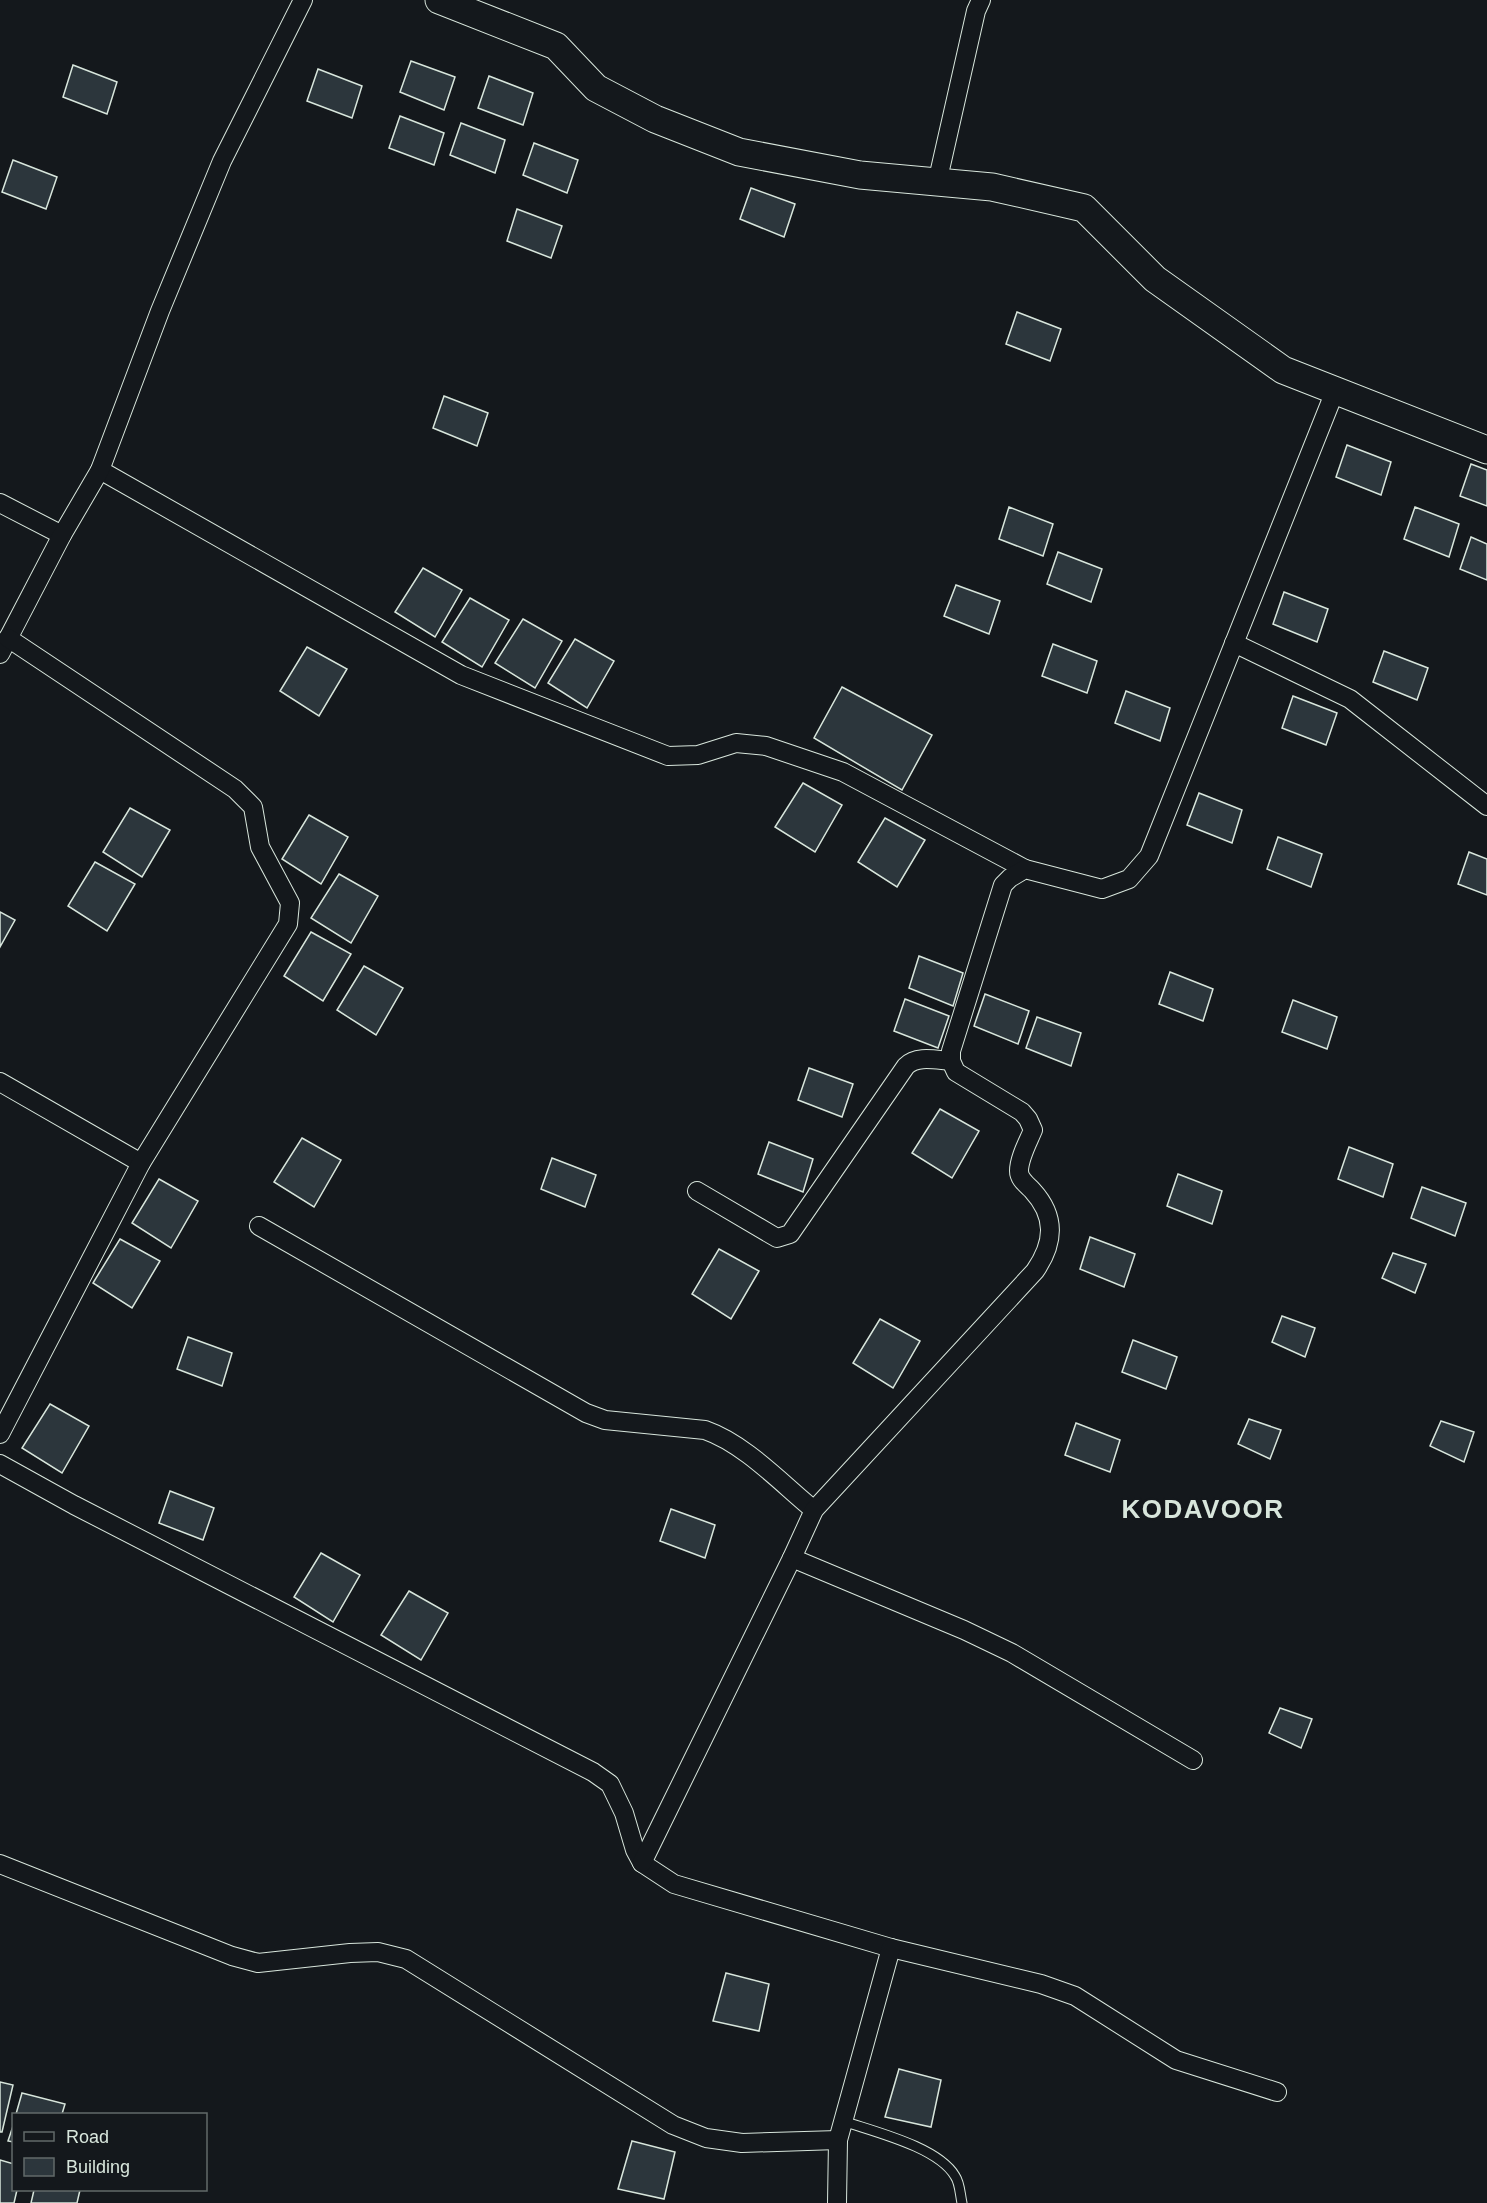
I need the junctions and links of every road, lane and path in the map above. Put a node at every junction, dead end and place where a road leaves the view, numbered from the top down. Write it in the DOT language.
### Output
graph roads {
  1 [pos="303,0"];
  2 [pos="439,0"];
  3 [pos="981,0"];
  4 [pos="937,183"];
  5 [pos="1335,391"];
  6 [pos="1487,450"];
  7 [pos="100,470"];
  8 [pos="0,503"];
  9 [pos="62,535"];
  10 [pos="1234,643"];
  11 [pos="4,646"];
  12 [pos="1487,806"];
  13 [pos="1025,869"];
  14 [pos="951,1061"];
  15 [pos="0,1082"];
  16 [pos="141,1163"];
  17 [pos="698,1191"];
  18 [pos="259,1226"];
  19 [pos="0,1434"];
  20 [pos="0,1464"];
  21 [pos="814,1510"];
  22 [pos="792,1558"];
  23 [pos="1193,1760"];
  24 [pos="642,1863"];
  25 [pos="0,1864"];
  26 [pos="891,1948"];
  27 [pos="1277,2092"];
  28 [pos="843,2121"];
  29 [pos="838,2140"];
  30 [pos="837,2203"];
  31 [pos="962,2203"];
  1 -- 7 [label="street"];
  2 -- 4 [label="street"];
  3 -- 4 [label="street"];
  4 -- 5 [label="street"];
  5 -- 6 [label="street"];
  5 -- 10 [label="street"];
  7 -- 9 [label="street"];
  7 -- 13 [label="street"];
  8 -- 9 [label="street"];
  9 -- 11 [label="street"];
  10 -- 12 [label="street"];
  10 -- 13 [label="street"];
  11 -- 16 [label="street"];
  13 -- 14 [label="street"];
  14 -- 17 [label="street"];
  14 -- 21 [label="street"];
  15 -- 16 [label="street"];
  16 -- 19 [label="street"];
  18 -- 21 [label="street"];
  20 -- 24 [label="street"];
  21 -- 22 [label="street"];
  22 -- 23 [label="street"];
  22 -- 24 [label="street"];
  24 -- 26 [label="street"];
  25 -- 29 [label="street"];
  26 -- 27 [label="street"];
  26 -- 28 [label="street"];
  28 -- 29 [label="street"];
  28 -- 31 [label="lane"];
  29 -- 30 [label="street"];
}
